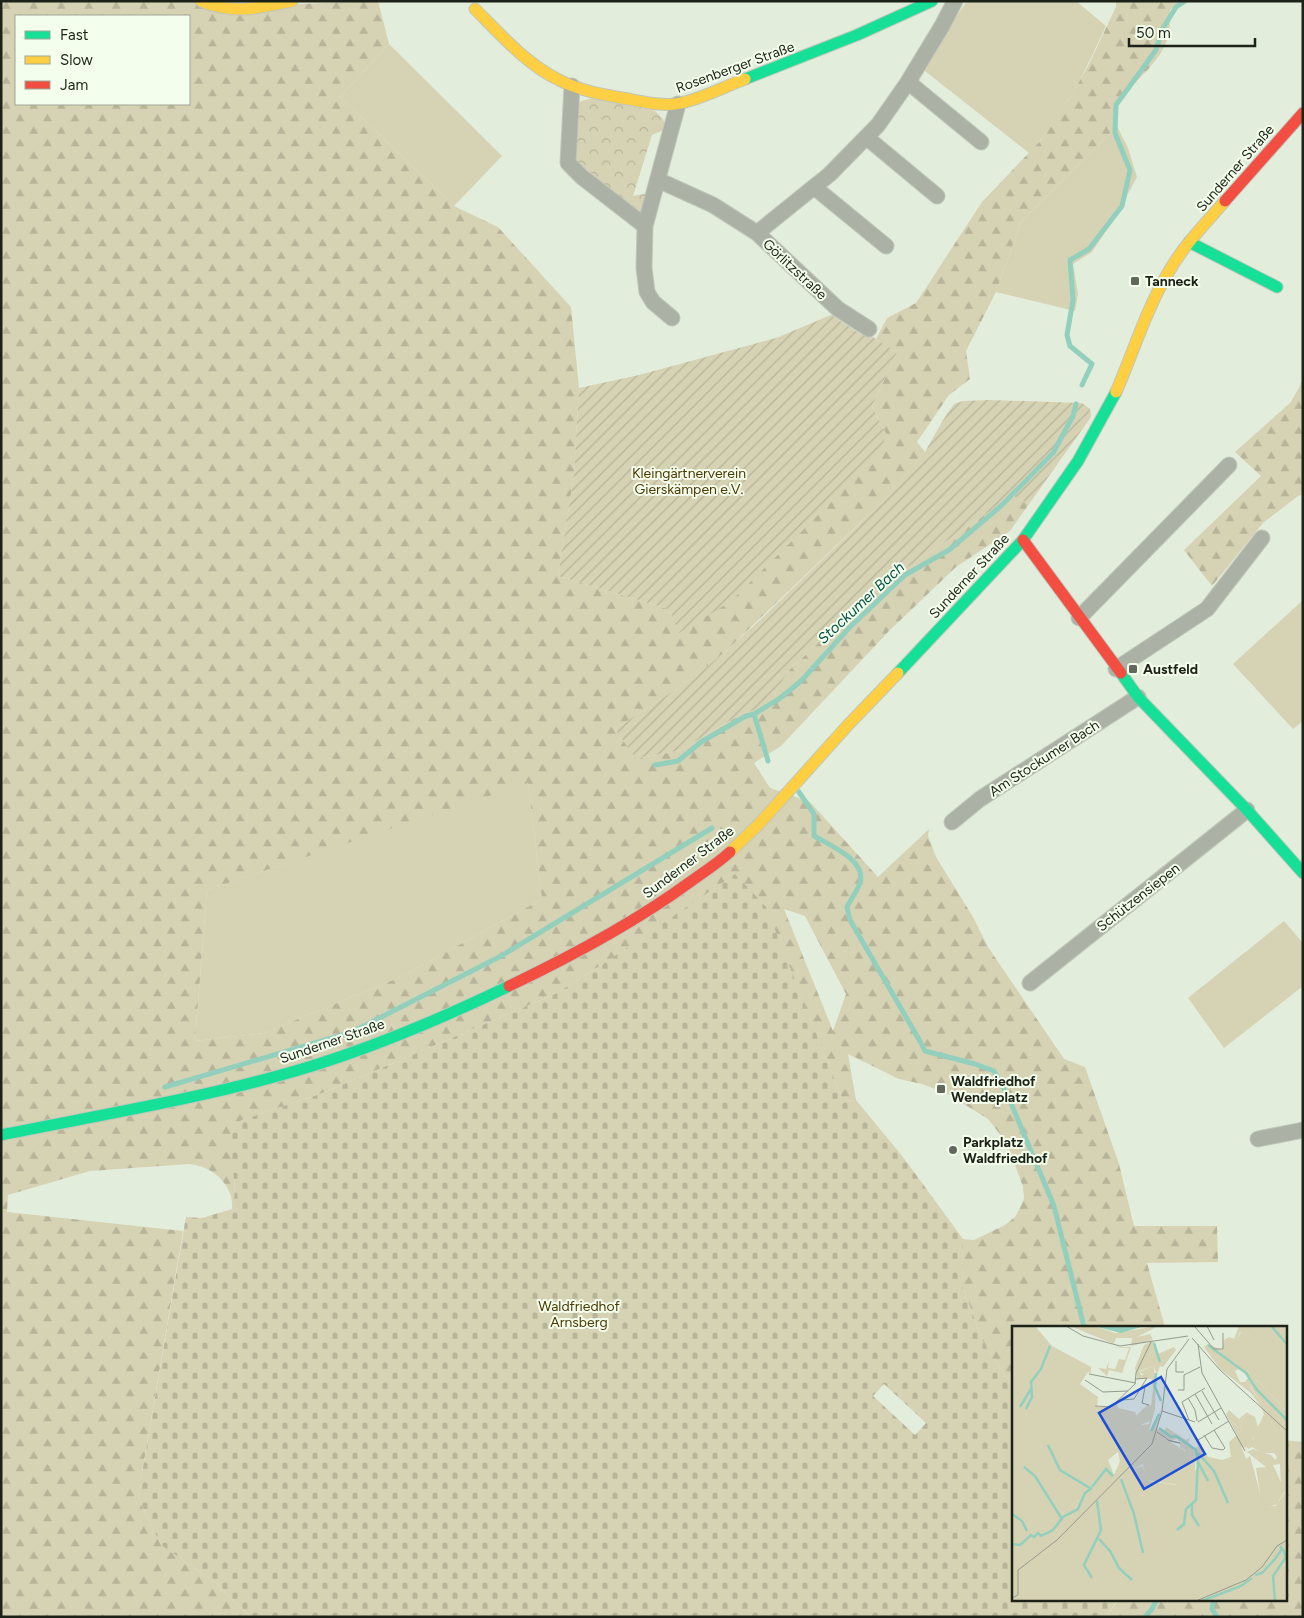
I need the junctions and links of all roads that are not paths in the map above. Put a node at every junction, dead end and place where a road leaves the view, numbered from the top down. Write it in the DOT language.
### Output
graph roads {
  1 [pos="201,1"];
  2 [pos="292,1"];
  3 [pos="932,1"];
  4 [pos="955,1"];
  5 [pos="475,9"];
  6 [pos="908,82"];
  7 [pos="572,86"];
  8 [pos="678,104"];
  9 [pos="1303,113"];
  10 [pos="866,137"];
  11 [pos="981,142"];
  12 [pos="658,180"];
  13 [pos="814,187"];
  14 [pos="937,196"];
  15 [pos="645,226"];
  16 [pos="757,233"];
  17 [pos="1190,242"];
  18 [pos="886,246"];
  19 [pos="1276,287"];
  20 [pos="672,318"];
  21 [pos="869,329"];
  22 [pos="1229,465"];
  23 [pos="1262,538"];
  24 [pos="1023,540"];
  25 [pos="1079,618"];
  26 [pos="1116,669"];
  27 [pos="1138,698"];
  28 [pos="1247,810"];
  29 [pos="952,822"];
  30 [pos="1303,873"];
  31 [pos="1030,983"];
  32 [pos="1303,1130"];
  33 [pos="1,1135"];
  34 [pos="1258,1139"];
  1 -- 2 [label="main road"];
  3 -- 8 [label="main road, Rosenberger Straße"];
  4 -- 6 [label="street, Görlitzstraße"];
  5 -- 7 [label="main road, Rosenberger Straße"];
  6 -- 10 [label="street, Görlitzstraße"];
  6 -- 11 [label="street"];
  7 -- 8 [label="main road, Rosenberger Straße"];
  7 -- 15 [label="street"];
  8 -- 12 [label="street"];
  9 -- 17 [label="main road, Sunderner Straße"];
  10 -- 13 [label="street, Görlitzstraße"];
  10 -- 14 [label="street"];
  12 -- 15 [label="street"];
  12 -- 16 [label="street"];
  13 -- 16 [label="street, Görlitzstraße"];
  13 -- 18 [label="street"];
  15 -- 20 [label="street"];
  16 -- 21 [label="street, Görlitzstraße"];
  17 -- 19 [label="main road"];
  17 -- 24 [label="main road, Sunderner Straße"];
  22 -- 25 [label="street"];
  23 -- 26 [label="street"];
  24 -- 25 [label="main road"];
  24 -- 33 [label="main road, Sunderner Straße"];
  25 -- 26 [label="main road"];
  26 -- 27 [label="main road"];
  27 -- 28 [label="main road"];
  27 -- 29 [label="street, Am Stockumer Bach"];
  28 -- 30 [label="main road"];
  28 -- 31 [label="street, Schützensiepen"];
  32 -- 34 [label="street"];
}
